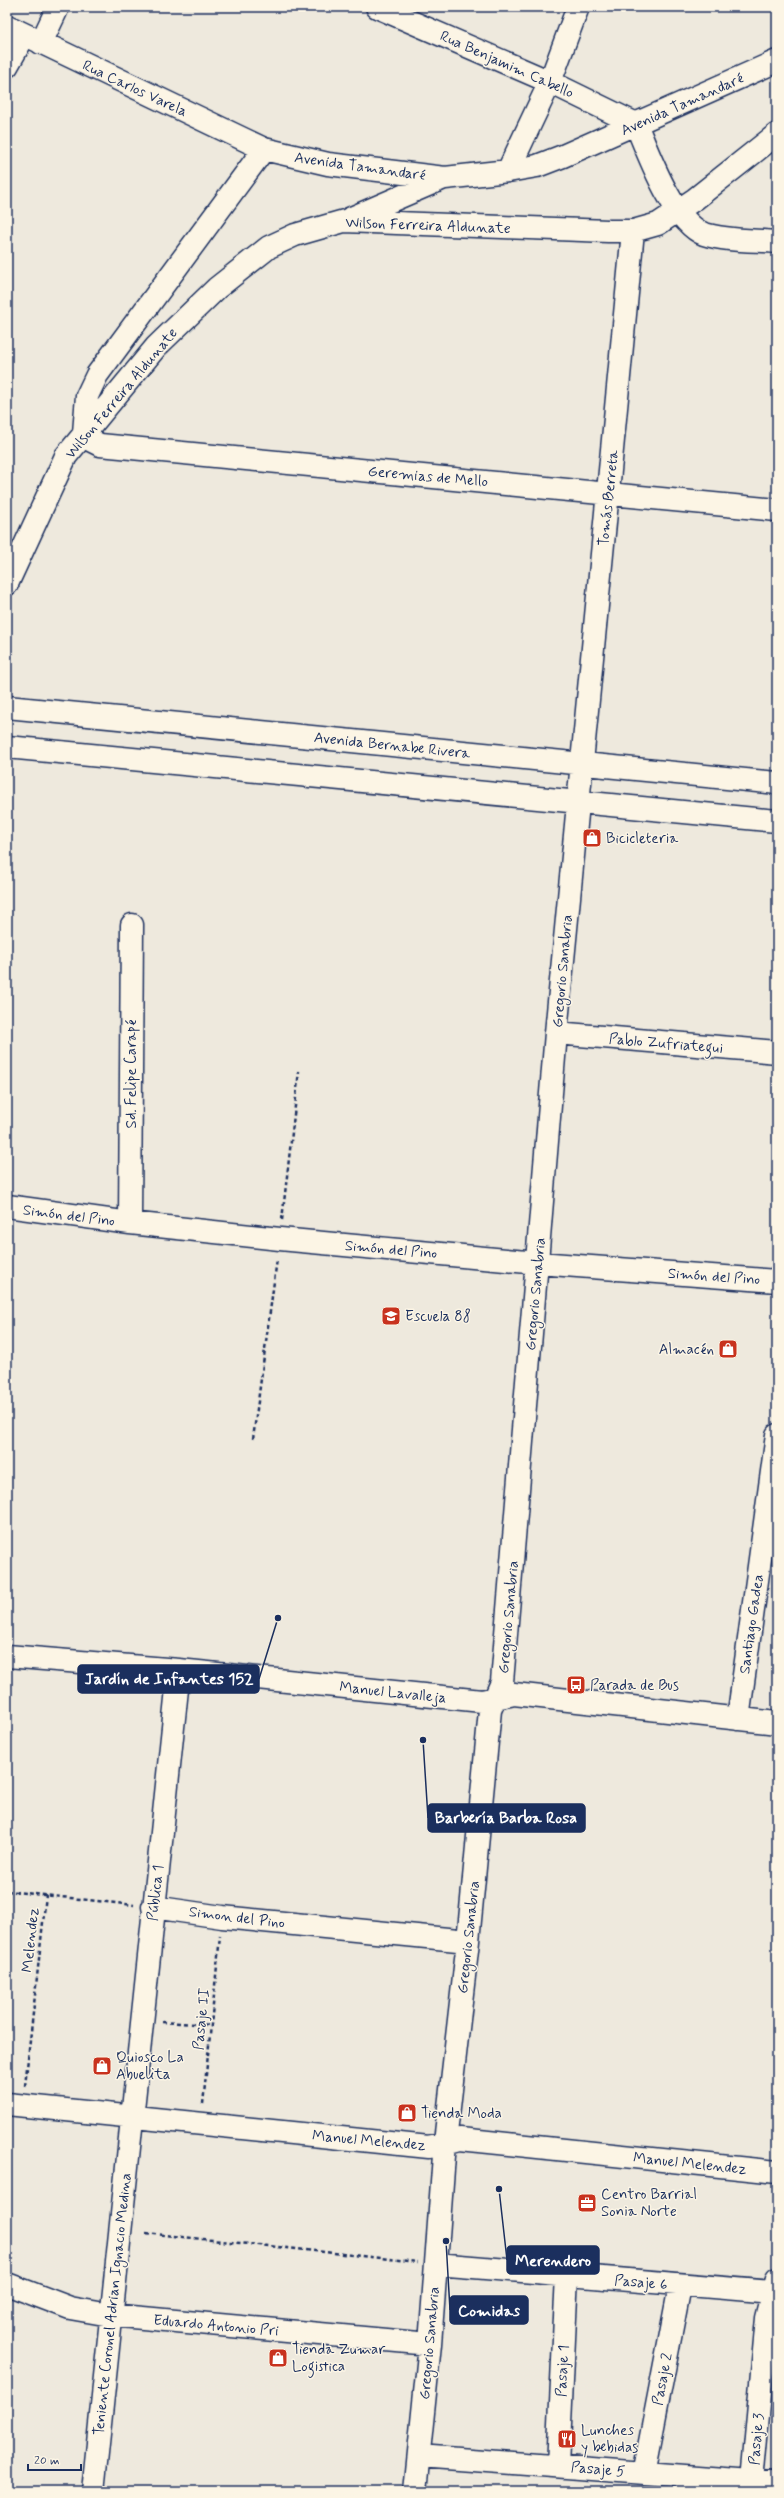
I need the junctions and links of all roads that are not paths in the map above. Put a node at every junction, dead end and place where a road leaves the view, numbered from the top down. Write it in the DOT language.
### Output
graph roads {
  1 [pos="58,7"];
  2 [pos="377,7"];
  3 [pos="578,7"];
  4 [pos="24,35"];
  5 [pos="777,61"];
  6 [pos="7,66"];
  7 [pos="550,82"];
  8 [pos="636,124"];
  9 [pos="777,134"];
  10 [pos="264,149"];
  11 [pos="508,171"];
  12 [pos="445,178"];
  13 [pos="679,211"];
  14 [pos="344,222"];
  15 [pos="633,232"];
  16 [pos="777,242"];
  17 [pos="84,433"];
  18 [pos="608,493"];
  19 [pos="777,510"];
  20 [pos="7,584"];
  21 [pos="7,707"];
  22 [pos="7,747"];
  23 [pos="581,764"];
  24 [pos="777,783"];
  25 [pos="578,800"];
  26 [pos="777,821"];
  27 [pos="132,925"];
  28 [pos="556,1033"];
  29 [pos="777,1052"];
  30 [pos="7,1206"];
  31 [pos="130,1223"];
  32 [pos="538,1263"];
  33 [pos="777,1281"];
  34 [pos="777,1435"];
  35 [pos="7,1656"];
  36 [pos="178,1670"];
  37 [pos="495,1698"];
  38 [pos="738,1719"];
  39 [pos="777,1722"];
  40 [pos="153,1907"];
  41 [pos="468,1941"];
  42 [pos="15,2105"];
  43 [pos="133,2116"];
  44 [pos="445,2142"];
  45 [pos="777,2172"];
  46 [pos="436,2264"];
  47 [pos="567,2275"];
  48 [pos="7,2284"];
  49 [pos="775,2285"];
  50 [pos="680,2286"];
  51 [pos="110,2315"];
  52 [pos="430,2344"];
  53 [pos="419,2456"];
  54 [pos="558,2466"];
  55 [pos="644,2473"];
  56 [pos="752,2481"];
  57 [pos="777,2483"];
  58 [pos="93,2491"];
  59 [pos="415,2491"];
  1 -- 4 [label="street"];
  2 -- 7 [label="street, Rua Benjamim Cabello"];
  3 -- 7 [label="street"];
  4 -- 6 [label="street"];
  4 -- 10 [label="street, Rua Carlos Varela"];
  5 -- 8 [label="street, Avenida Tamandaré"];
  7 -- 8 [label="street, Rua Benjamim Cabello"];
  7 -- 11 [label="street"];
  8 -- 11 [label="street, Avenida Tamandaré"];
  8 -- 13 [label="street"];
  9 -- 13 [label="street, Wilson Ferreira Aldunate"];
  10 -- 12 [label="street, Avenida Tamandaré"];
  10 -- 17 [label="street"];
  11 -- 12 [label="street, Avenida Tamandaré"];
  12 -- 14 [label="street"];
  13 -- 15 [label="street, Wilson Ferreira Aldunate"];
  13 -- 16 [label="street"];
  14 -- 15 [label="street, Wilson Ferreira Aldunate"];
  14 -- 17 [label="street, Wilson Ferreira Aldunate"];
  15 -- 18 [label="street, Tomás Berreta"];
  17 -- 18 [label="street, Geremias de Mello"];
  17 -- 20 [label="street, Wilson Ferreira Aldunate"];
  18 -- 19 [label="street, Geremias de Mello"];
  18 -- 23 [label="street, Tomás Berreta"];
  21 -- 23 [label="street, Avenida Bernabe Rivera"];
  22 -- 25 [label="street"];
  23 -- 24 [label="street, Avenida Bernabe Rivera"];
  23 -- 25 [label="street, Gregorio Sanabria"];
  25 -- 26 [label="street"];
  25 -- 28 [label="street, Gregorio Sanabria"];
  27 -- 31 [label="street, Sd. Felipe Carapé"];
  28 -- 29 [label="street, Pablo Zufriategui"];
  28 -- 32 [label="street, Gregorio Sanabria"];
  30 -- 31 [label="street, Simón del Pino"];
  31 -- 32 [label="street, Simón del Pino"];
  32 -- 33 [label="street, Simón del Pino"];
  32 -- 37 [label="street, Gregorio Sanabria"];
  34 -- 38 [label="street, Santiago Gadea"];
  35 -- 36 [label="street, Manuel Lavalleja"];
  36 -- 37 [label="street, Manuel Lavalleja"];
  36 -- 40 [label="street, Pública 1"];
  37 -- 38 [label="street, Manuel Lavalleja"];
  37 -- 41 [label="street, Gregorio Sanabria"];
  38 -- 39 [label="street, Manuel Lavalleja"];
  40 -- 41 [label="street, Simon del Pino"];
  40 -- 43 [label="street, Pública 1"];
  41 -- 44 [label="street, Gregorio Sanabria"];
  42 -- 43 [label="street, Manuel Melendez"];
  43 -- 44 [label="street, Manuel Melendez"];
  43 -- 51 [label="street, Teniente Coronel Adrian Ignacio Medina"];
  44 -- 45 [label="street, Manuel Melendez"];
  44 -- 46 [label="street, Gregorio Sanabria"];
  46 -- 47 [label="street, Pasaje 6"];
  46 -- 52 [label="street, Gregorio Sanabria"];
  47 -- 50 [label="street, Pasaje 6"];
  47 -- 54 [label="street, Pasaje 1"];
  48 -- 51 [label="street, Eduardo Antonio Pri"];
  49 -- 50 [label="street, Pasaje 6"];
  49 -- 56 [label="street, Pasaje 3"];
  50 -- 55 [label="street, Pasaje 2"];
  51 -- 52 [label="street, Eduardo Antonio Pri"];
  51 -- 58 [label="street, Teniente Coronel Adrian Ignacio Medina"];
  52 -- 53 [label="street, Gregorio Sanabria"];
  53 -- 54 [label="street, Pasaje 5"];
  53 -- 59 [label="street, Gregorio Sanabria"];
  54 -- 55 [label="street, Pasaje 5"];
  55 -- 56 [label="street, Pasaje 5"];
  56 -- 57 [label="street, Pasaje 5"];
}
